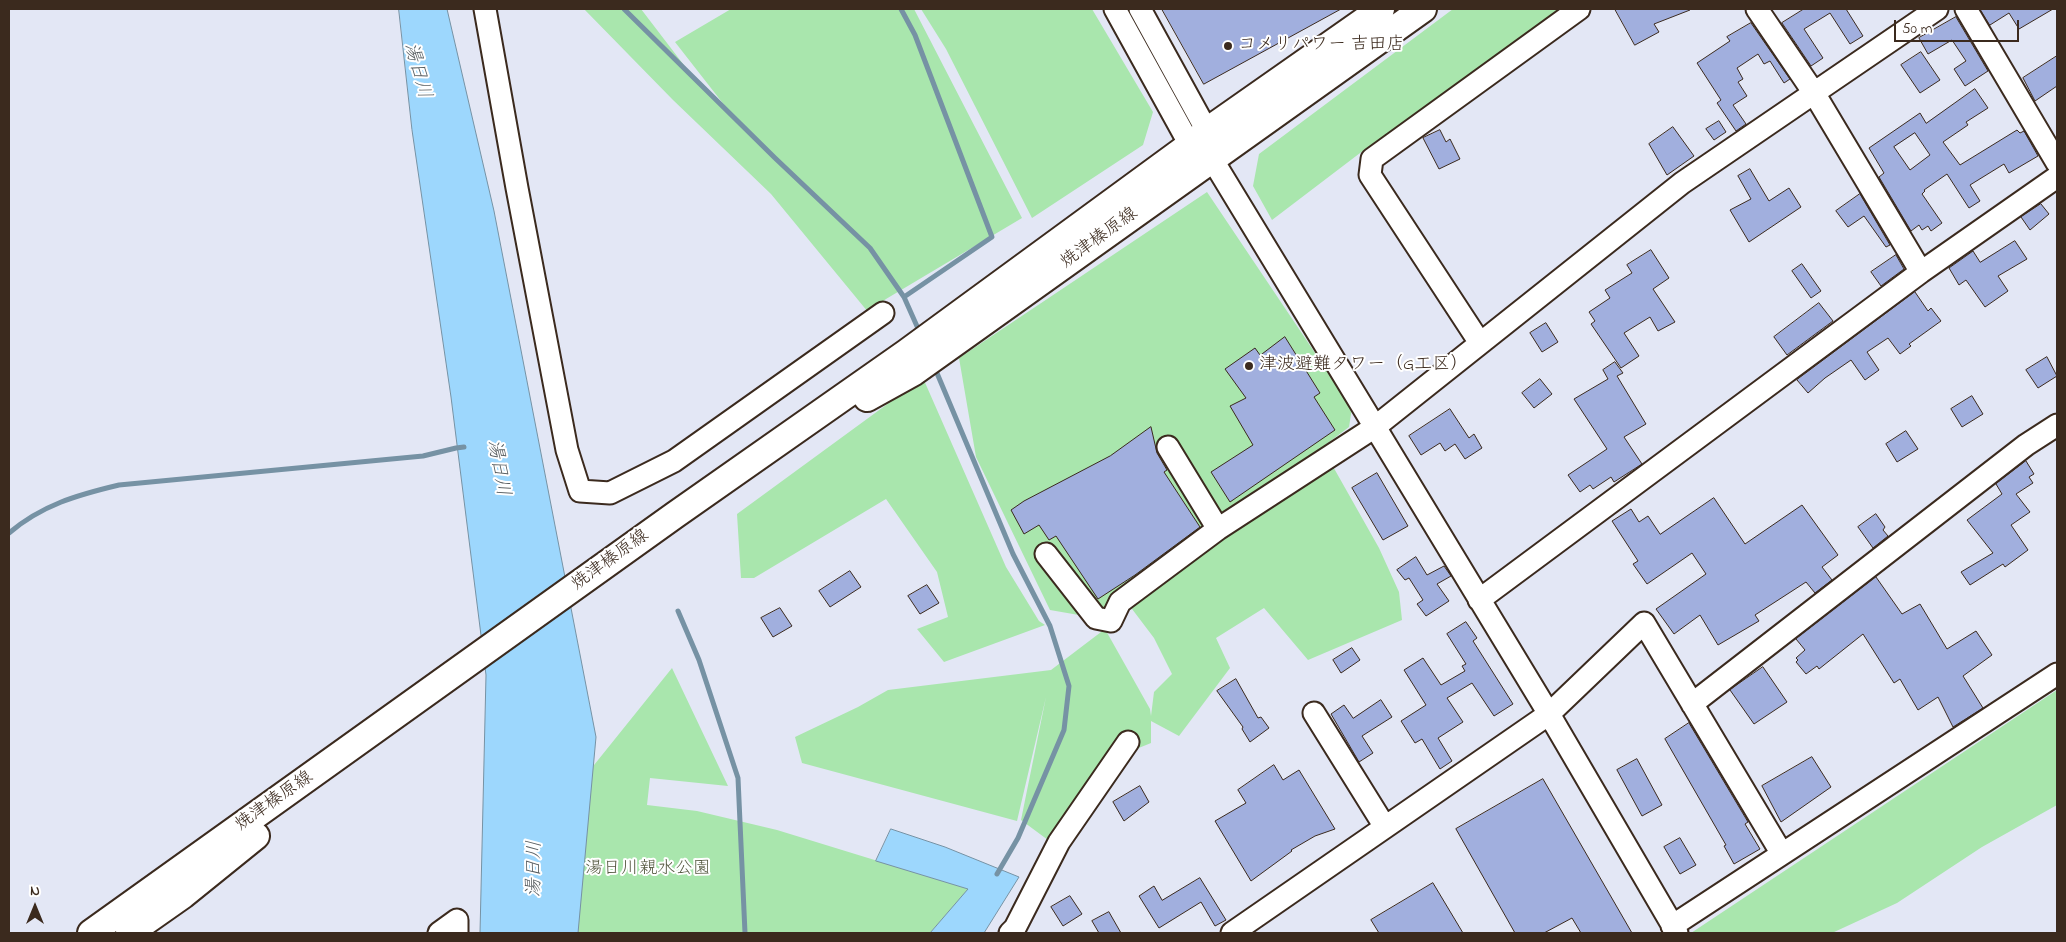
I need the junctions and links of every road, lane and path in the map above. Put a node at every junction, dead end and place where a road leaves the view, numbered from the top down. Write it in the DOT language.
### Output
graph roads {
  1 [pos="485,9"];
  2 [pos="1115,9"];
  3 [pos="1140,9"];
  4 [pos="1381,9"];
  5 [pos="1423,9"];
  6 [pos="1579,9"];
  7 [pos="1757,9"];
  8 [pos="1937,9"];
  9 [pos="1966,9"];
  10 [pos="1814,92"];
  11 [pos="1198,138"];
  12 [pos="1212,159"];
  13 [pos="2057,163"];
  14 [pos="2057,177"];
  15 [pos="1922,272"];
  16 [pos="883,313"];
  17 [pos="957,329"];
  18 [pos="1480,342"];
  19 [pos="2057,425"];
  20 [pos="1375,427"];
  21 [pos="1168,448"];
  22 [pos="1218,529"];
  23 [pos="1046,554"];
  24 [pos="1479,600"];
  25 [pos="458,672"];
  26 [pos="2057,674"];
  27 [pos="1692,704"];
  28 [pos="1314,713"];
  29 [pos="1549,714"];
  30 [pos="1128,742"];
  31 [pos="1385,827"];
  32 [pos="1782,854"];
  33 [pos="1675,929"];
  34 [pos="91,933"];
  35 [pos="129,933"];
  36 [pos="439,933"];
  37 [pos="457,933"];
  38 [pos="1010,933"];
  39 [pos="1232,933"];
  1 -- 16 [label="street"];
  2 -- 11 [label="street"];
  3 -- 11 [label="street"];
  4 -- 11 [label="main road, 焼津榛原線"];
  5 -- 12 [label="main road, 焼津榛原線"];
  6 -- 18 [label="street"];
  7 -- 10 [label="street"];
  8 -- 10 [label="street"];
  9 -- 13 [label="street"];
  10 -- 15 [label="street"];
  10 -- 18 [label="street"];
  11 -- 12 [label="street"];
  11 -- 17 [label="main road, 焼津榛原線"];
  12 -- 17 [label="main road, 焼津榛原線"];
  12 -- 20 [label="street"];
  14 -- 15 [label="street"];
  15 -- 24 [label="street"];
  17 -- 25 [label="main road, 焼津榛原線"];
  18 -- 20 [label="street"];
  19 -- 27 [label="street"];
  20 -- 22 [label="street"];
  20 -- 24 [label="street"];
  21 -- 22 [label="street"];
  22 -- 23 [label="street"];
  24 -- 29 [label="street"];
  25 -- 34 [label="main road, 焼津榛原線"];
  25 -- 35 [label="main road, 焼津榛原線"];
  26 -- 32 [label="street"];
  27 -- 29 [label="street"];
  27 -- 32 [label="street"];
  28 -- 31 [label="street"];
  29 -- 31 [label="street"];
  29 -- 33 [label="street"];
  30 -- 38 [label="street"];
  31 -- 39 [label="street"];
  32 -- 33 [label="street"];
  36 -- 37 [label="street"];
}
